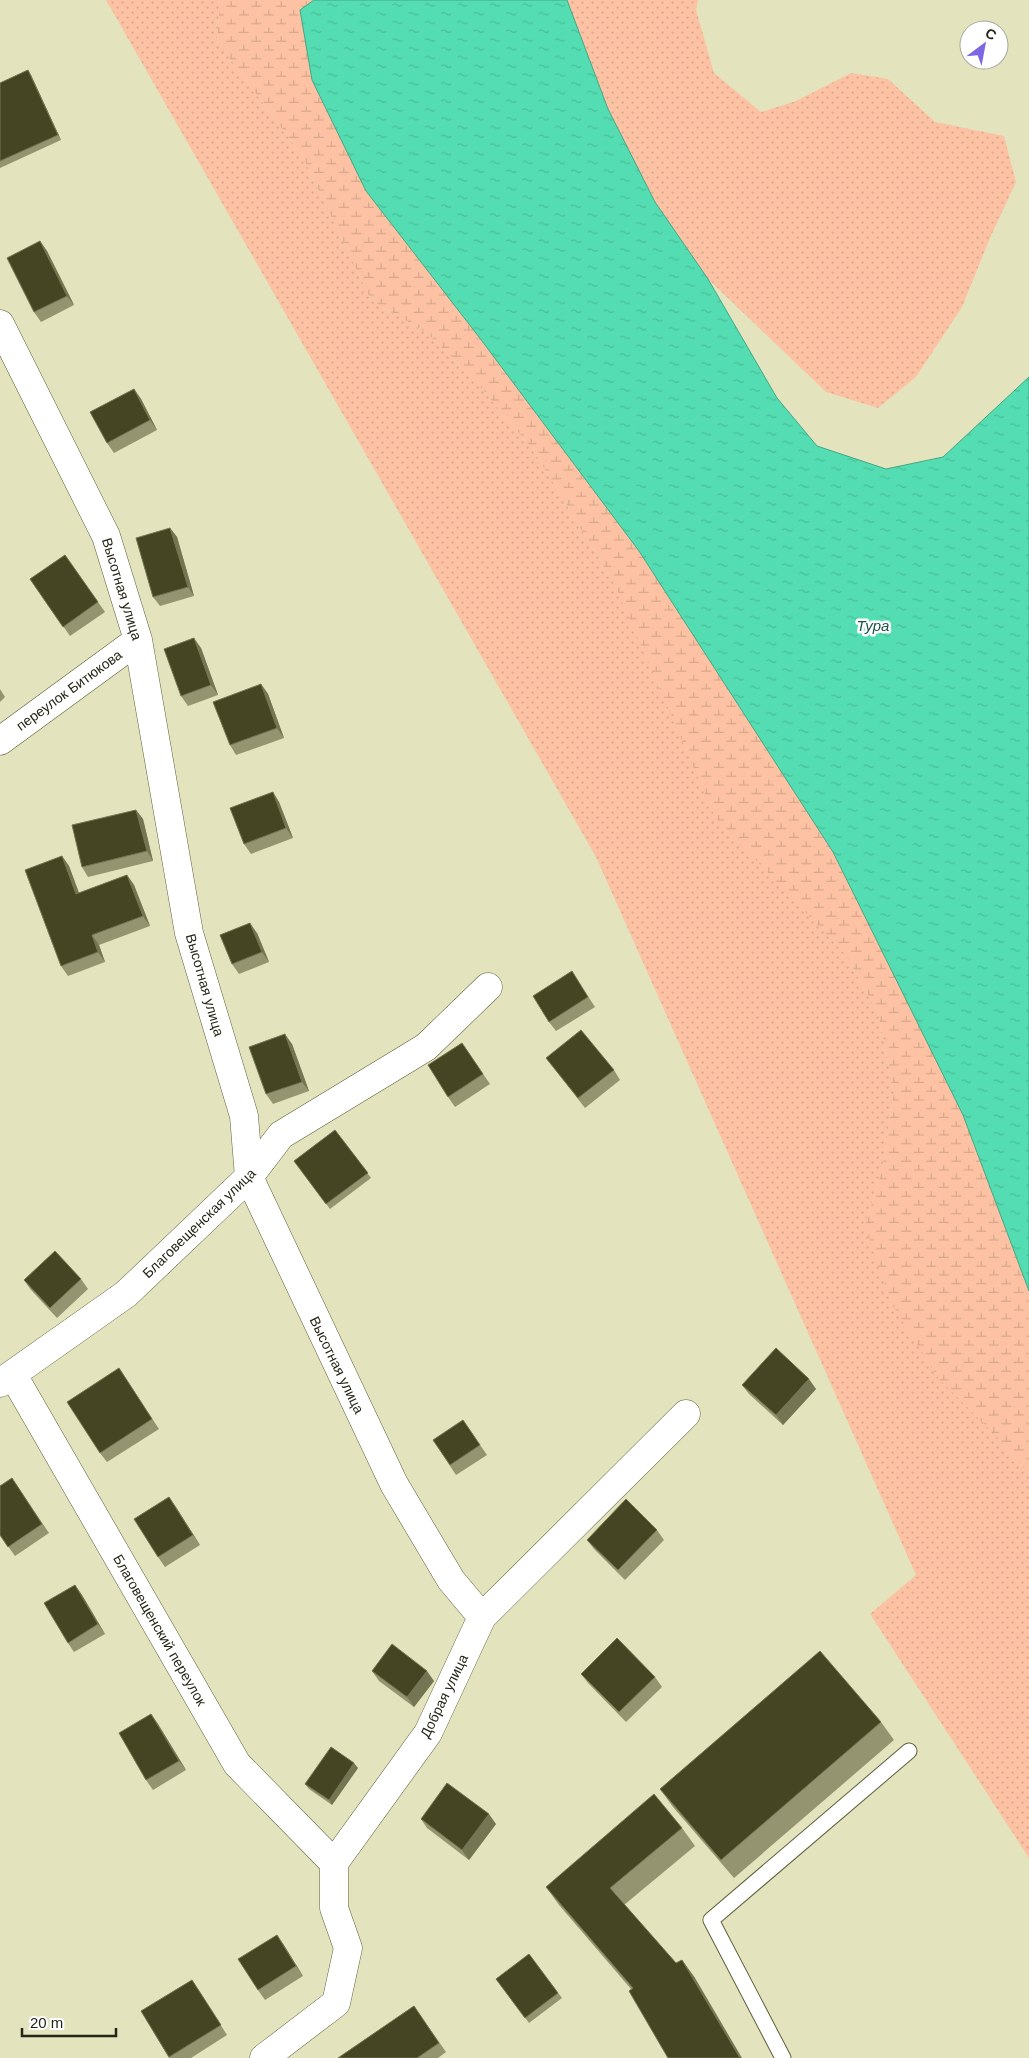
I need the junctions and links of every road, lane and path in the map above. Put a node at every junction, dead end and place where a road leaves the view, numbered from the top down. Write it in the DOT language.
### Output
graph roads {
  1 [pos="0,324"];
  2 [pos="138,640"];
  3 [pos="0,740"];
  4 [pos="488,987"];
  5 [pos="249,1177"];
  6 [pos="7,1379"];
  7 [pos="686,1414"];
  8 [pos="482,1617"];
  9 [pos="909,1751"];
  10 [pos="334,1863"];
  11 [pos="264,2058"];
  12 [pos="783,2058"];
  1 -- 2 [label="street, Высотная улица"];
  2 -- 3 [label="street, переулок Битюкова"];
  2 -- 5 [label="street, Высотная улица"];
  4 -- 5 [label="street, Благовещенская улица"];
  5 -- 6 [label="street, Благовещенская улица"];
  5 -- 8 [label="street, Высотная улица"];
  6 -- 10 [label="street, Благовещенский переулок"];
  7 -- 8 [label="street, Добрая улица"];
  8 -- 10 [label="street, Добрая улица"];
  9 -- 12 [label="lane"];
  10 -- 11 [label="street"];
}
